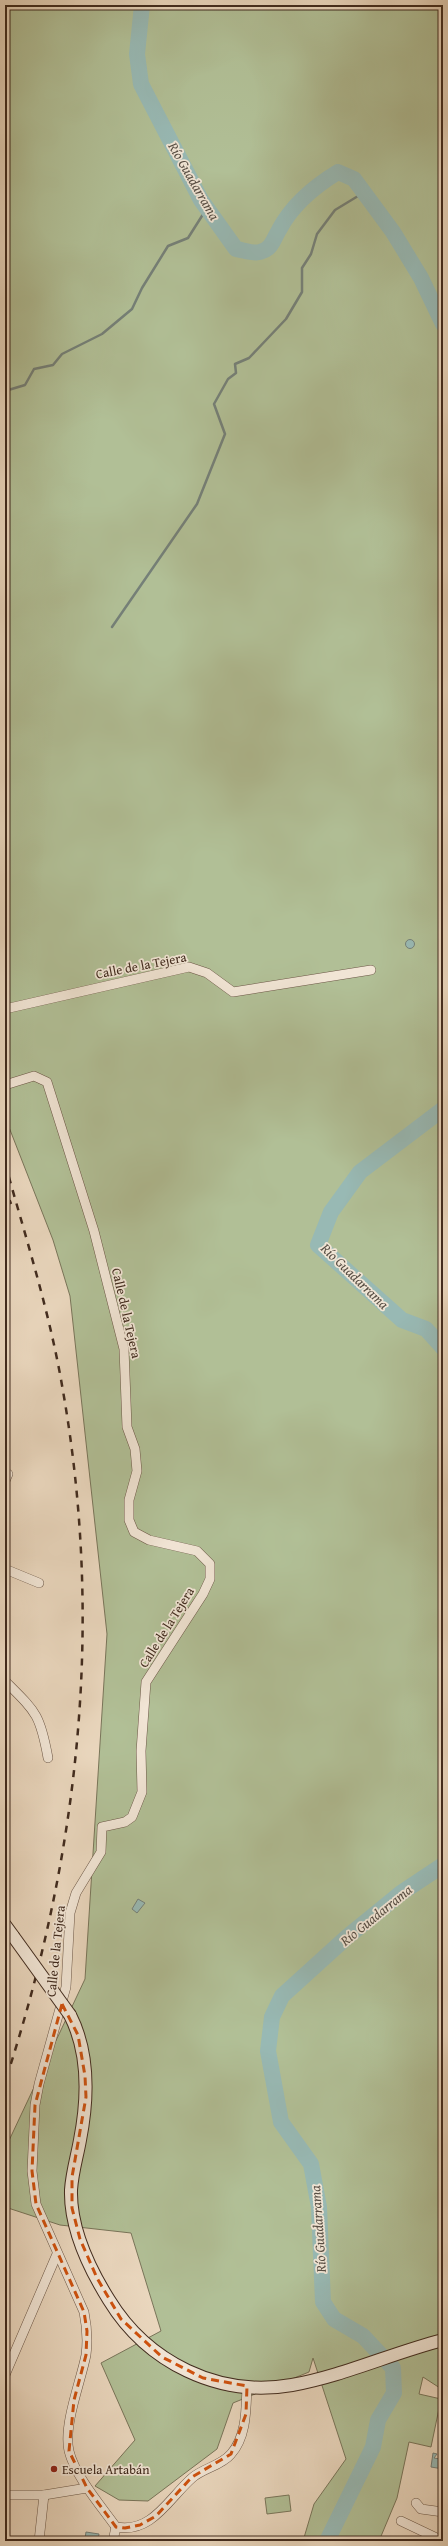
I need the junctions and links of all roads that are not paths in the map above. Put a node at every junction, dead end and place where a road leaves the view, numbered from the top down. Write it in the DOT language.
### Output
graph roads {
  1 [pos="371,970"];
  2 [pos="5,1009"];
  3 [pos="5,1086"];
  4 [pos="5,1569"];
  5 [pos="40,1583"];
  6 [pos="5,1681"];
  7 [pos="48,1758"];
  8 [pos="5,1925"];
  9 [pos="57,2254"];
  10 [pos="441,2340"];
  11 [pos="5,2376"];
  12 [pos="247,2386"];
  13 [pos="87,2488"];
  14 [pos="5,2495"];
  15 [pos="44,2495"];
  16 [pos="416,2503"];
  17 [pos="443,2512"];
  18 [pos="401,2521"];
  19 [pos="116,2527"];
  20 [pos="39,2541"];
  21 [pos="113,2541"];
  22 [pos="443,2541"];
  1 -- 2 [label="street, Calle de la Tejera"];
  3 -- 9 [label="street, Calle de la Tejera"];
  4 -- 5 [label="street"];
  6 -- 7 [label="street"];
  8 -- 12 [label="main road, bridge"];
  9 -- 11 [label="street"];
  9 -- 13 [label="street, Calle de la Tejera"];
  10 -- 12 [label="main road"];
  12 -- 19 [label="street"];
  13 -- 15 [label="street"];
  13 -- 19 [label="street, Calle de la Tejera"];
  14 -- 15 [label="street"];
  15 -- 20 [label="street"];
  16 -- 17 [label="street"];
  18 -- 22 [label="street"];
  19 -- 21 [label="street"];
}
